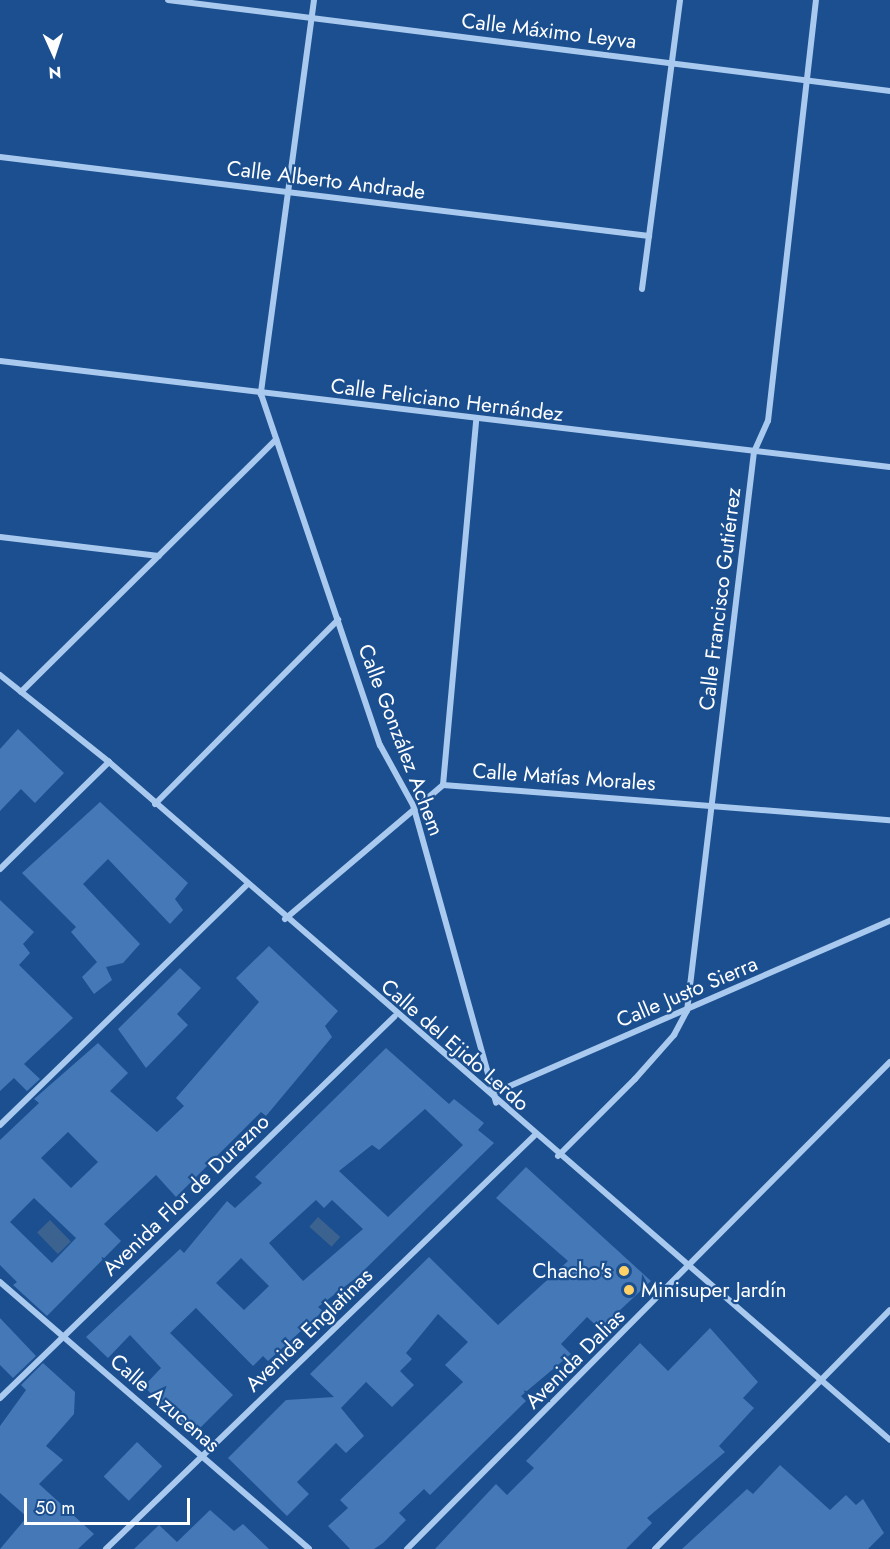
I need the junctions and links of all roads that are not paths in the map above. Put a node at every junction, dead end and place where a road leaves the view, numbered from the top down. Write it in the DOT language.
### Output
graph roads {
  1 [pos="168,0"];
  2 [pos="314,0"];
  3 [pos="680,0"];
  4 [pos="816,0"];
  5 [pos="312,18"];
  6 [pos="672,64"];
  7 [pos="807,81"];
  8 [pos="890,91"];
  9 [pos="0,157"];
  10 [pos="290,193"];
  11 [pos="649,236"];
  12 [pos="642,289"];
  13 [pos="0,361"];
  14 [pos="261,394"];
  15 [pos="476,421"];
  16 [pos="276,440"];
  17 [pos="754,452"];
  18 [pos="890,467"];
  19 [pos="0,537"];
  20 [pos="159,556"];
  21 [pos="338,620"];
  22 [pos="0,675"];
  23 [pos="21,692"];
  24 [pos="109,762"];
  25 [pos="442,785"];
  26 [pos="155,804"];
  27 [pos="711,804"];
  28 [pos="413,805"];
  29 [pos="890,820"];
  30 [pos="0,869"];
  31 [pos="247,885"];
  32 [pos="285,919"];
  33 [pos="890,921"];
  34 [pos="687,1011"];
  35 [pos="395,1016"];
  36 [pos="890,1062"];
  37 [pos="496,1092"];
  38 [pos="496,1103"];
  39 [pos="0,1125"];
  40 [pos="536,1135"];
  41 [pos="558,1156"];
  42 [pos="690,1269"];
  43 [pos="0,1282"];
  44 [pos="890,1310"];
  45 [pos="63,1336"];
  46 [pos="821,1380"];
  47 [pos="0,1398"];
  48 [pos="890,1440"];
  49 [pos="202,1456"];
  50 [pos="106,1549"];
  51 [pos="309,1549"];
  52 [pos="407,1549"];
  53 [pos="655,1549"];
  1 -- 5 [label="street, Calle Máximo Leyva"];
  2 -- 5 [label="street"];
  3 -- 6 [label="street"];
  4 -- 7 [label="street, Calle Francisco Gutiérrez"];
  5 -- 6 [label="street, Calle Máximo Leyva"];
  5 -- 10 [label="street"];
  6 -- 7 [label="street, Calle Máximo Leyva"];
  6 -- 11 [label="street"];
  7 -- 8 [label="street, Calle Máximo Leyva"];
  7 -- 17 [label="street, Calle Francisco Gutiérrez"];
  9 -- 10 [label="street, Calle Alberto Andrade"];
  10 -- 11 [label="street, Calle Alberto Andrade"];
  10 -- 14 [label="street"];
  11 -- 12 [label="street"];
  13 -- 14 [label="street, Calle Feliciano Hernández"];
  14 -- 15 [label="street, Calle Feliciano Hernández"];
  14 -- 16 [label="street, Calle González Achem"];
  15 -- 17 [label="street, Calle Feliciano Hernández"];
  15 -- 25 [label="street"];
  16 -- 20 [label="street"];
  16 -- 21 [label="street, Calle González Achem"];
  17 -- 18 [label="street, Calle Feliciano Hernández"];
  17 -- 27 [label="street, Calle Francisco Gutiérrez"];
  19 -- 20 [label="street"];
  20 -- 23 [label="street"];
  21 -- 26 [label="street"];
  21 -- 28 [label="street, Calle González Achem"];
  22 -- 23 [label="street, Calle del Ejido Lerdo"];
  23 -- 24 [label="street, Calle del Ejido Lerdo"];
  24 -- 26 [label="street, Calle del Ejido Lerdo"];
  24 -- 30 [label="street"];
  25 -- 27 [label="street, Calle Matías Morales"];
  25 -- 28 [label="street, Calle Matías Morales"];
  26 -- 31 [label="street, Calle del Ejido Lerdo"];
  27 -- 29 [label="street, Calle Matías Morales"];
  27 -- 34 [label="street, Calle Francisco Gutiérrez"];
  28 -- 32 [label="street, Calle Matías Morales"];
  28 -- 37 [label="street, Calle González Achem"];
  31 -- 32 [label="street, Calle del Ejido Lerdo"];
  31 -- 39 [label="street"];
  32 -- 35 [label="street, Calle del Ejido Lerdo"];
  33 -- 34 [label="street, Calle Justo Sierra"];
  34 -- 37 [label="street, Calle Justo Sierra"];
  34 -- 41 [label="street, Calle Francisco Gutiérrez"];
  35 -- 38 [label="street, Calle del Ejido Lerdo"];
  35 -- 45 [label="street, Avenida Flor de Durazno"];
  36 -- 42 [label="street, Avenida Dalias"];
  37 -- 38 [label="street, Calle González Achem"];
  38 -- 40 [label="street, Calle del Ejido Lerdo"];
  40 -- 41 [label="street, Calle del Ejido Lerdo"];
  40 -- 49 [label="street, Avenida Englatinas"];
  41 -- 42 [label="street, Calle del Ejido Lerdo"];
  42 -- 46 [label="street, Calle del Ejido Lerdo"];
  42 -- 52 [label="street, Avenida Dalias"];
  43 -- 45 [label="street, Calle Azucenas"];
  44 -- 46 [label="street"];
  45 -- 47 [label="street, Avenida Flor de Durazno"];
  45 -- 49 [label="street, Calle Azucenas"];
  46 -- 48 [label="street, Calle del Ejido Lerdo"];
  46 -- 53 [label="street"];
  49 -- 50 [label="street, Avenida Englatinas"];
  49 -- 51 [label="street, Calle Azucenas"];
}
